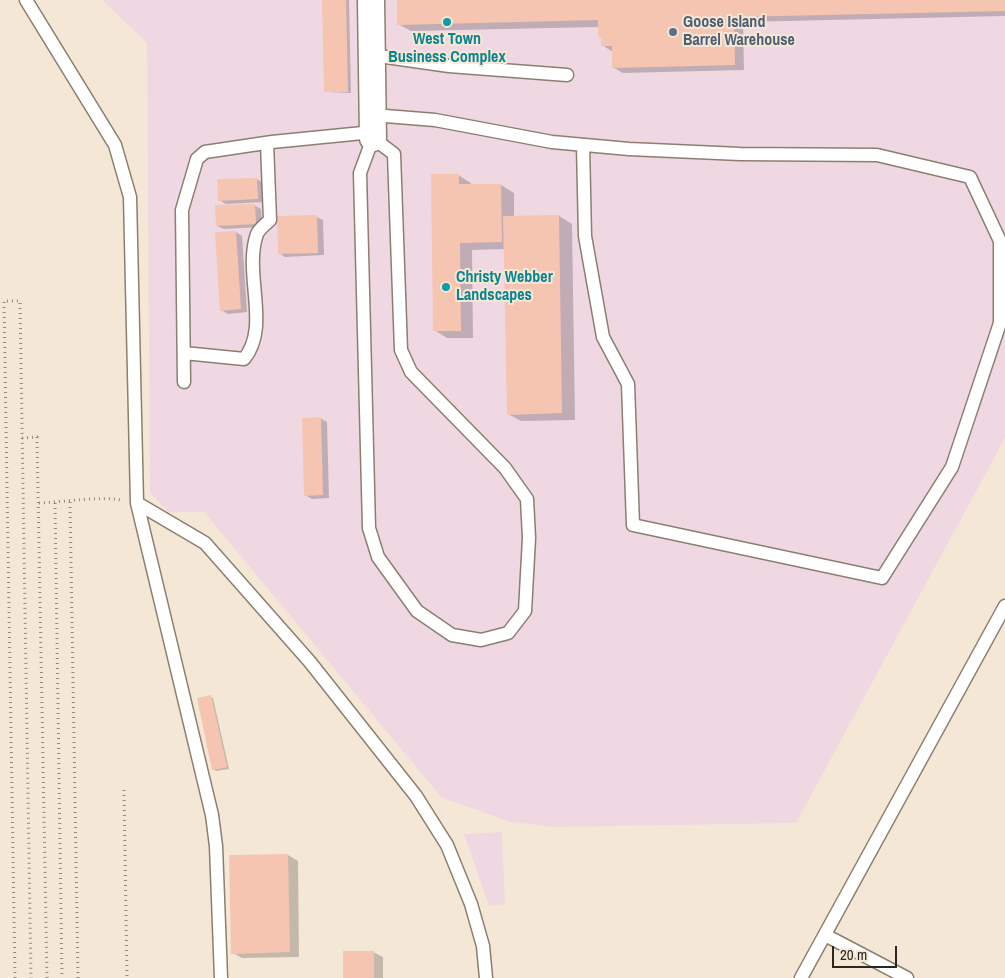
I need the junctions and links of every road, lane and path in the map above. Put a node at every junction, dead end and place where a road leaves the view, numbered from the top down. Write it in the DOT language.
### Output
graph roads {
  1 [pos="26,0"];
  2 [pos="371,0"];
  3 [pos="372,55"];
  4 [pos="567,75"];
  5 [pos="373,129"];
  6 [pos="268,143"];
  7 [pos="584,145"];
  8 [pos="184,353"];
  9 [pos="184,382"];
  10 [pos="22,438"];
  11 [pos="70,502"];
  12 [pos="39,503"];
  13 [pos="55,503"];
  14 [pos="137,503"];
  15 [pos="1005,606"];
  16 [pos="124,790"];
  17 [pos="825,935"];
  18 [pos="15,978"];
  19 [pos="31,978"];
  20 [pos="47,978"];
  21 [pos="62,978"];
  22 [pos="78,978"];
  23 [pos="127,978"];
  24 [pos="221,978"];
  25 [pos="486,978"];
  26 [pos="800,978"];
  27 [pos="907,978"];
  1 -- 14 [label="lane"];
  2 -- 3 [label="street"];
  3 -- 4 [label="lane"];
  3 -- 5 [label="street"];
  5 -- 5 [label="lane"];
  5 -- 6 [label="lane"];
  5 -- 7 [label="lane"];
  6 -- 8 [label="lane"];
  6 -- 8 [label="lane"];
  7 -- 7 [label="lane"];
  8 -- 9 [label="lane"];
  10 -- 12 [label="path"];
  10 -- 18 [label="path"];
  10 -- 19 [label="path"];
  11 -- 13 [label="path"];
  11 -- 14 [label="path"];
  11 -- 22 [label="path"];
  12 -- 13 [label="path"];
  12 -- 20 [label="path"];
  13 -- 21 [label="path"];
  14 -- 24 [label="lane"];
  14 -- 25 [label="lane"];
  15 -- 17 [label="lane"];
  16 -- 23 [label="path"];
  17 -- 26 [label="lane"];
  17 -- 27 [label="lane"];
}
